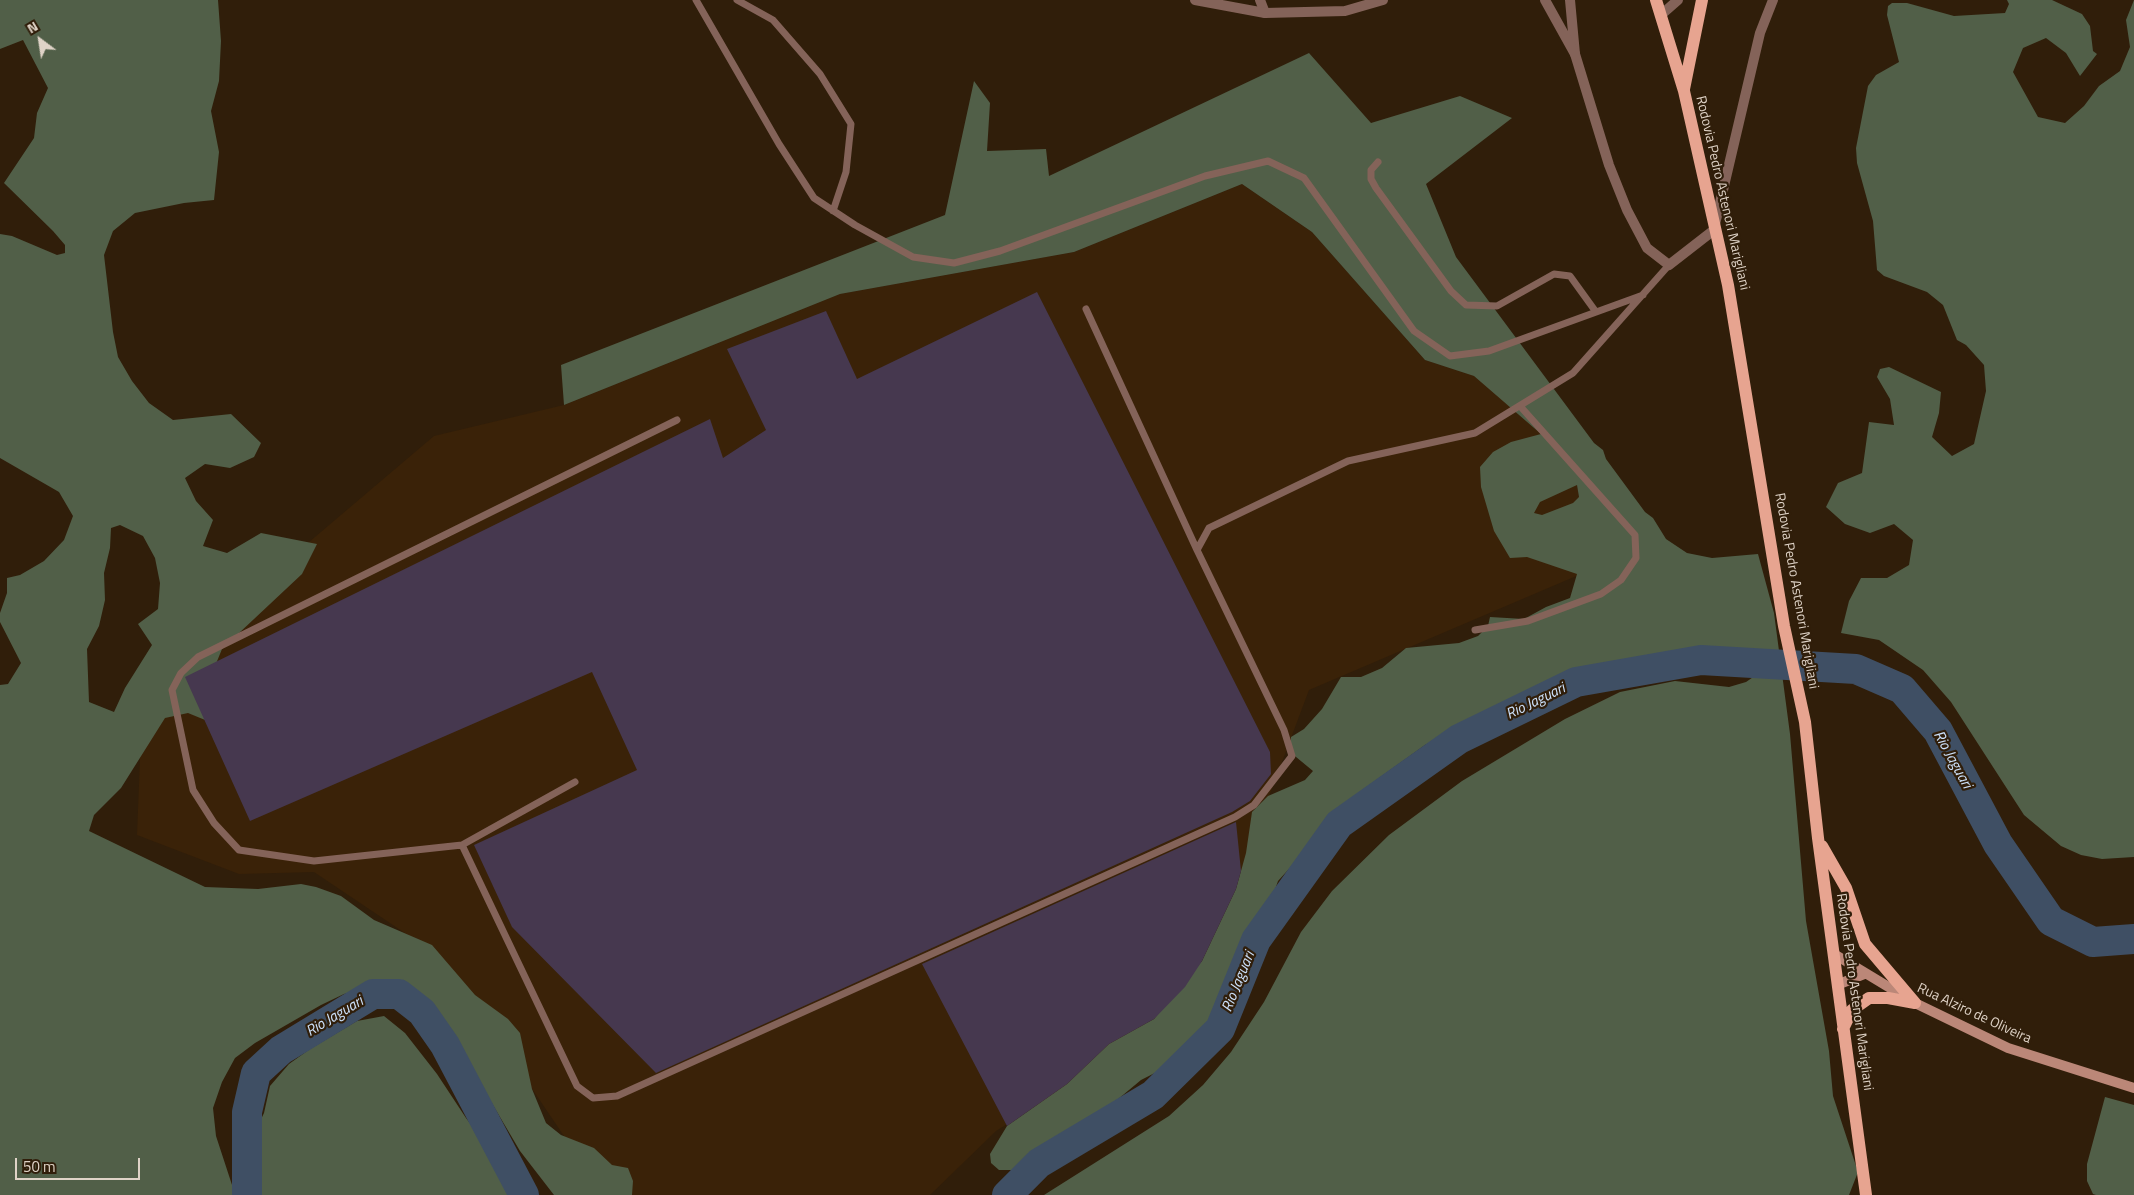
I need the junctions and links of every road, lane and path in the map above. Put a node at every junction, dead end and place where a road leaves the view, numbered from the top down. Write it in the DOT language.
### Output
graph roads {
  1 [pos="696,0"];
  2 [pos="737,0"];
  3 [pos="1195,0"];
  4 [pos="1260,0"];
  5 [pos="1383,0"];
  6 [pos="1545,0"];
  7 [pos="1570,0"];
  8 [pos="1656,0"];
  9 [pos="1678,0"];
  10 [pos="1702,0"];
  11 [pos="1773,0"];
  12 [pos="1265,13"];
  13 [pos="1662,14"];
  14 [pos="1575,54"];
  15 [pos="1684,91"];
  16 [pos="1378,162"];
  17 [pos="833,211"];
  18 [pos="1714,230"];
  19 [pos="1669,266"];
  20 [pos="1643,295"];
  21 [pos="1086,309"];
  22 [pos="1596,312"];
  23 [pos="1520,406"];
  24 [pos="677,420"];
  25 [pos="1197,550"];
  26 [pos="1474,630"];
  27 [pos="575,782"];
  28 [pos="1818,838"];
  29 [pos="462,845"];
  30 [pos="1834,954"];
  31 [pos="1864,974"];
  32 [pos="1837,985"];
  33 [pos="1915,1003"];
  34 [pos="1843,1028"];
  35 [pos="2134,1088"];
  36 [pos="1866,1195"];
  1 -- 17 [label="lane"];
  2 -- 17 [label="lane"];
  3 -- 12 [label="street"];
  4 -- 12 [label="street"];
  5 -- 12 [label="street"];
  6 -- 14 [label="street"];
  7 -- 14 [label="street"];
  8 -- 13 [label="main road, Rodovia Pedro Astenori Marigliani"];
  9 -- 13 [label="street"];
  10 -- 15 [label="main road"];
  11 -- 18 [label="street"];
  13 -- 15 [label="main road, Rodovia Pedro Astenori Marigliani"];
  14 -- 19 [label="street"];
  15 -- 18 [label="main road, Rodovia Pedro Astenori Marigliani"];
  16 -- 22 [label="lane"];
  17 -- 22 [label="lane"];
  18 -- 19 [label="street"];
  18 -- 28 [label="main road, Rodovia Pedro Astenori Marigliani"];
  19 -- 20 [label="lane"];
  20 -- 22 [label="lane"];
  20 -- 23 [label="lane"];
  21 -- 25 [label="lane"];
  23 -- 25 [label="lane"];
  23 -- 26 [label="lane"];
  24 -- 29 [label="lane"];
  25 -- 29 [label="lane"];
  27 -- 29 [label="lane"];
  28 -- 30 [label="main road, Rodovia Pedro Astenori Marigliani"];
  28 -- 33 [label="main road"];
  30 -- 31 [label="main road, Rua Alziro de Oliveira"];
  30 -- 32 [label="main road, Rodovia Pedro Astenori Marigliani"];
  31 -- 32 [label="main road"];
  31 -- 33 [label="main road, Rua Alziro de Oliveira"];
  32 -- 34 [label="main road, Rodovia Pedro Astenori Marigliani"];
  33 -- 34 [label="main road"];
  33 -- 35 [label="main road, Rua Alziro de Oliveira"];
  34 -- 36 [label="main road, Rodovia Pedro Astenori Marigliani"];
}
